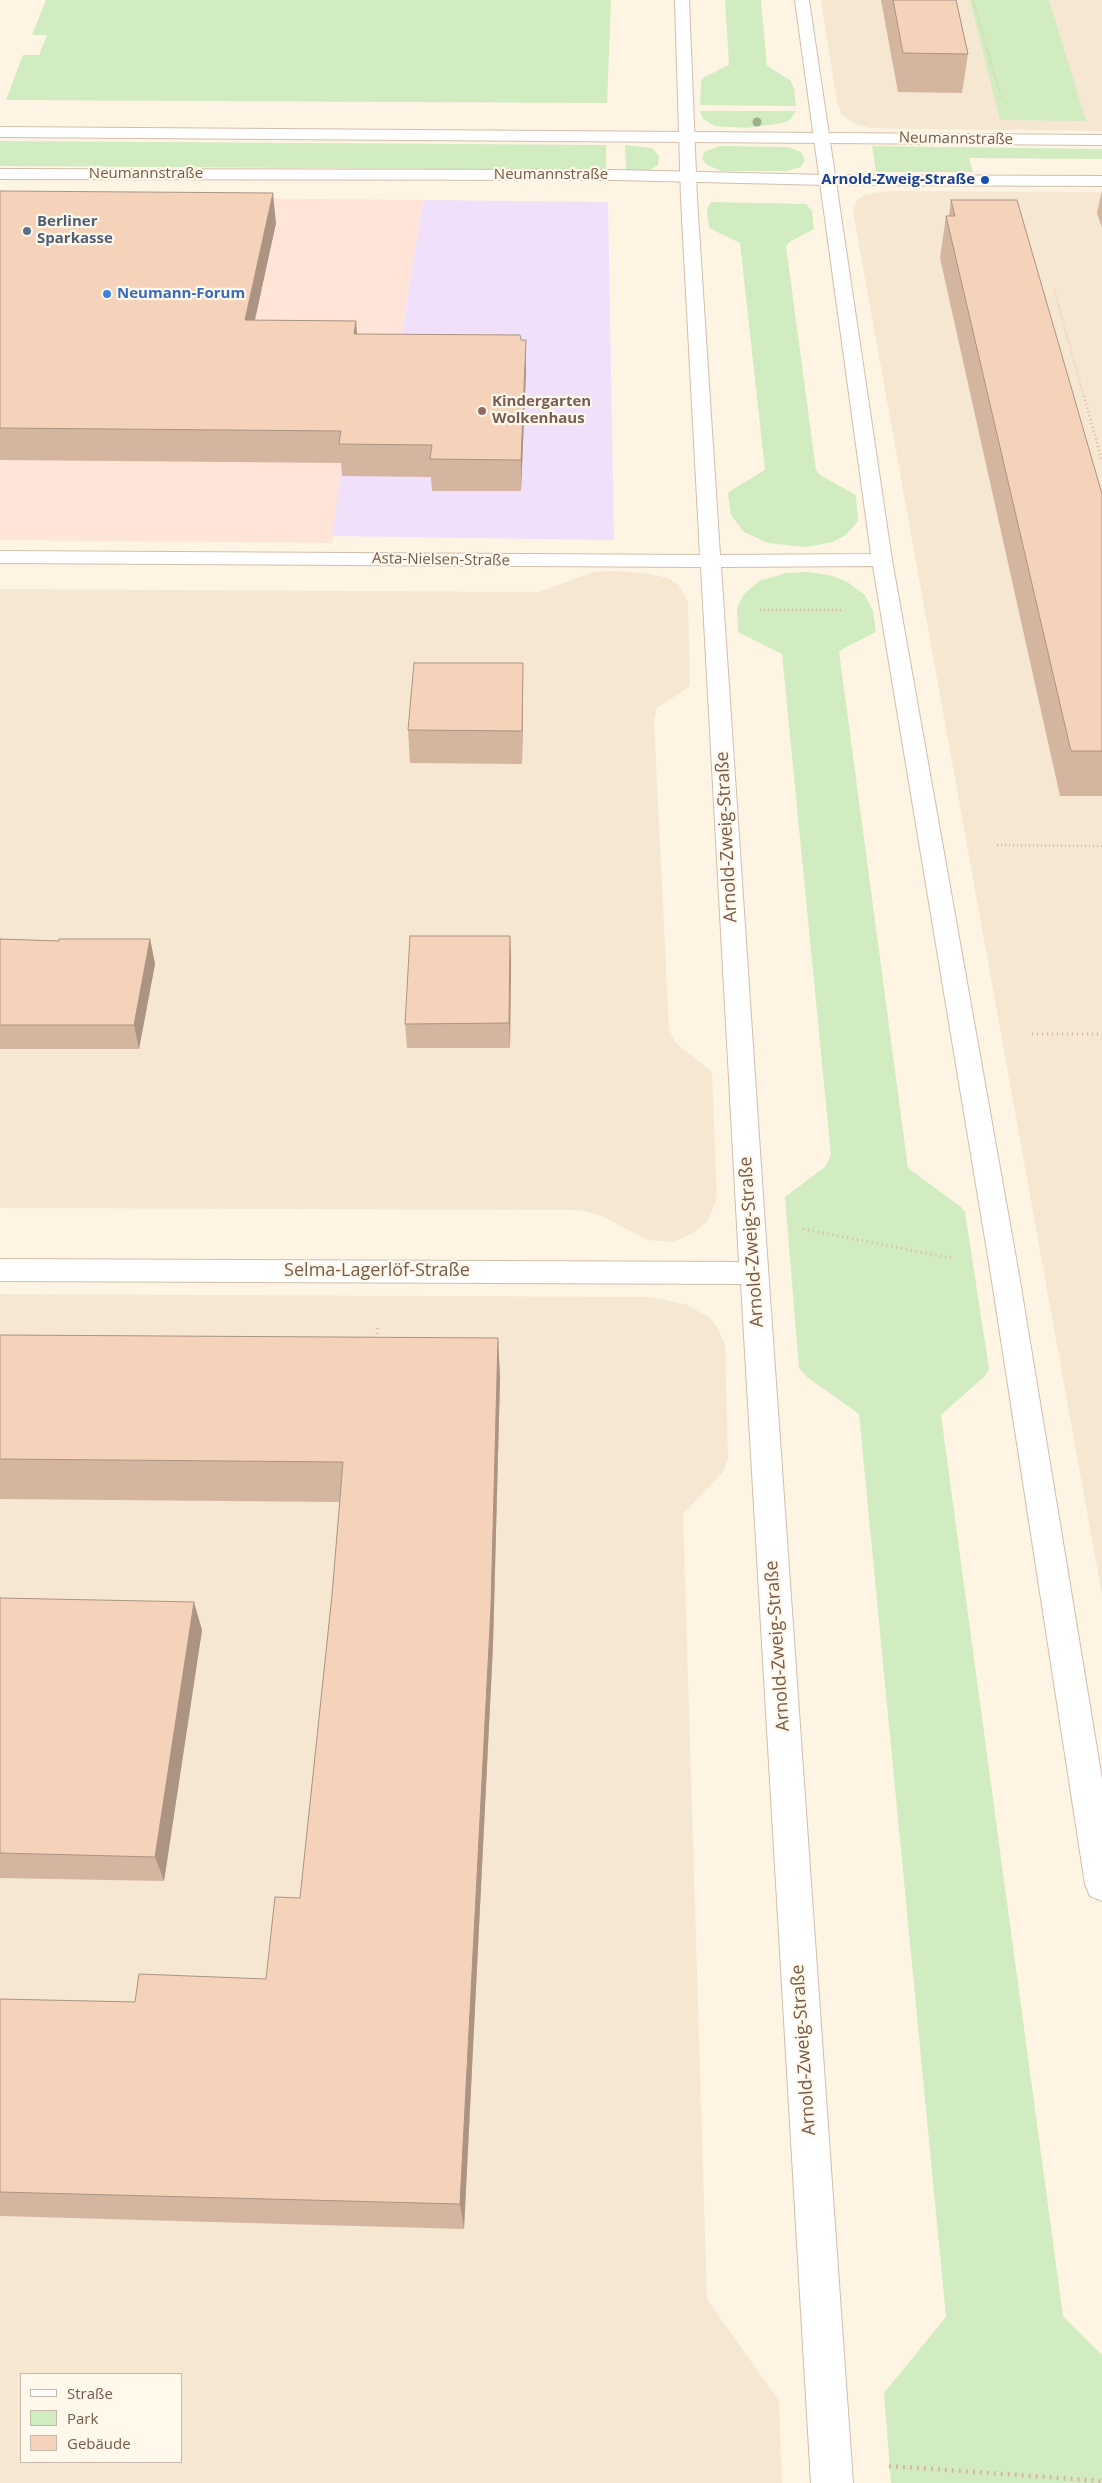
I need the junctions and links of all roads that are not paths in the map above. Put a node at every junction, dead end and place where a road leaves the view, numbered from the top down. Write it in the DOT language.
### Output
graph roads {
  1 [pos="682,0"];
  2 [pos="802,0"];
  3 [pos="0,132"];
  4 [pos="686,138"];
  5 [pos="821,138"];
  6 [pos="1102,140"];
  7 [pos="0,174"];
  8 [pos="688,178"];
  9 [pos="827,180"];
  10 [pos="1102,181"];
  11 [pos="0,557"];
  12 [pos="882,560"];
  13 [pos="711,561"];
  14 [pos="0,1270"];
  15 [pos="754,1273"];
  16 [pos="1102,1884"];
  17 [pos="832,2483"];
  1 -- 4 [label="street, Arnold-Zweig-Straße"];
  2 -- 5 [label="street"];
  3 -- 4 [label="street, Neumannstraße"];
  4 -- 5 [label="street, Neumannstraße"];
  4 -- 8 [label="street, Arnold-Zweig-Straße"];
  5 -- 6 [label="street, Neumannstraße"];
  5 -- 9 [label="street"];
  7 -- 8 [label="street, Neumannstraße"];
  8 -- 9 [label="street, Neumannstraße"];
  8 -- 13 [label="street, Arnold-Zweig-Straße"];
  9 -- 10 [label="street, Neumannstraße"];
  9 -- 12 [label="street"];
  11 -- 13 [label="street, Asta-Nielsen-Straße"];
  12 -- 13 [label="street, Asta-Nielsen-Straße"];
  12 -- 16 [label="street"];
  13 -- 15 [label="street, Arnold-Zweig-Straße"];
  14 -- 15 [label="street, Selma-Lagerlöf-Straße"];
  15 -- 17 [label="street, Arnold-Zweig-Straße"];
}
